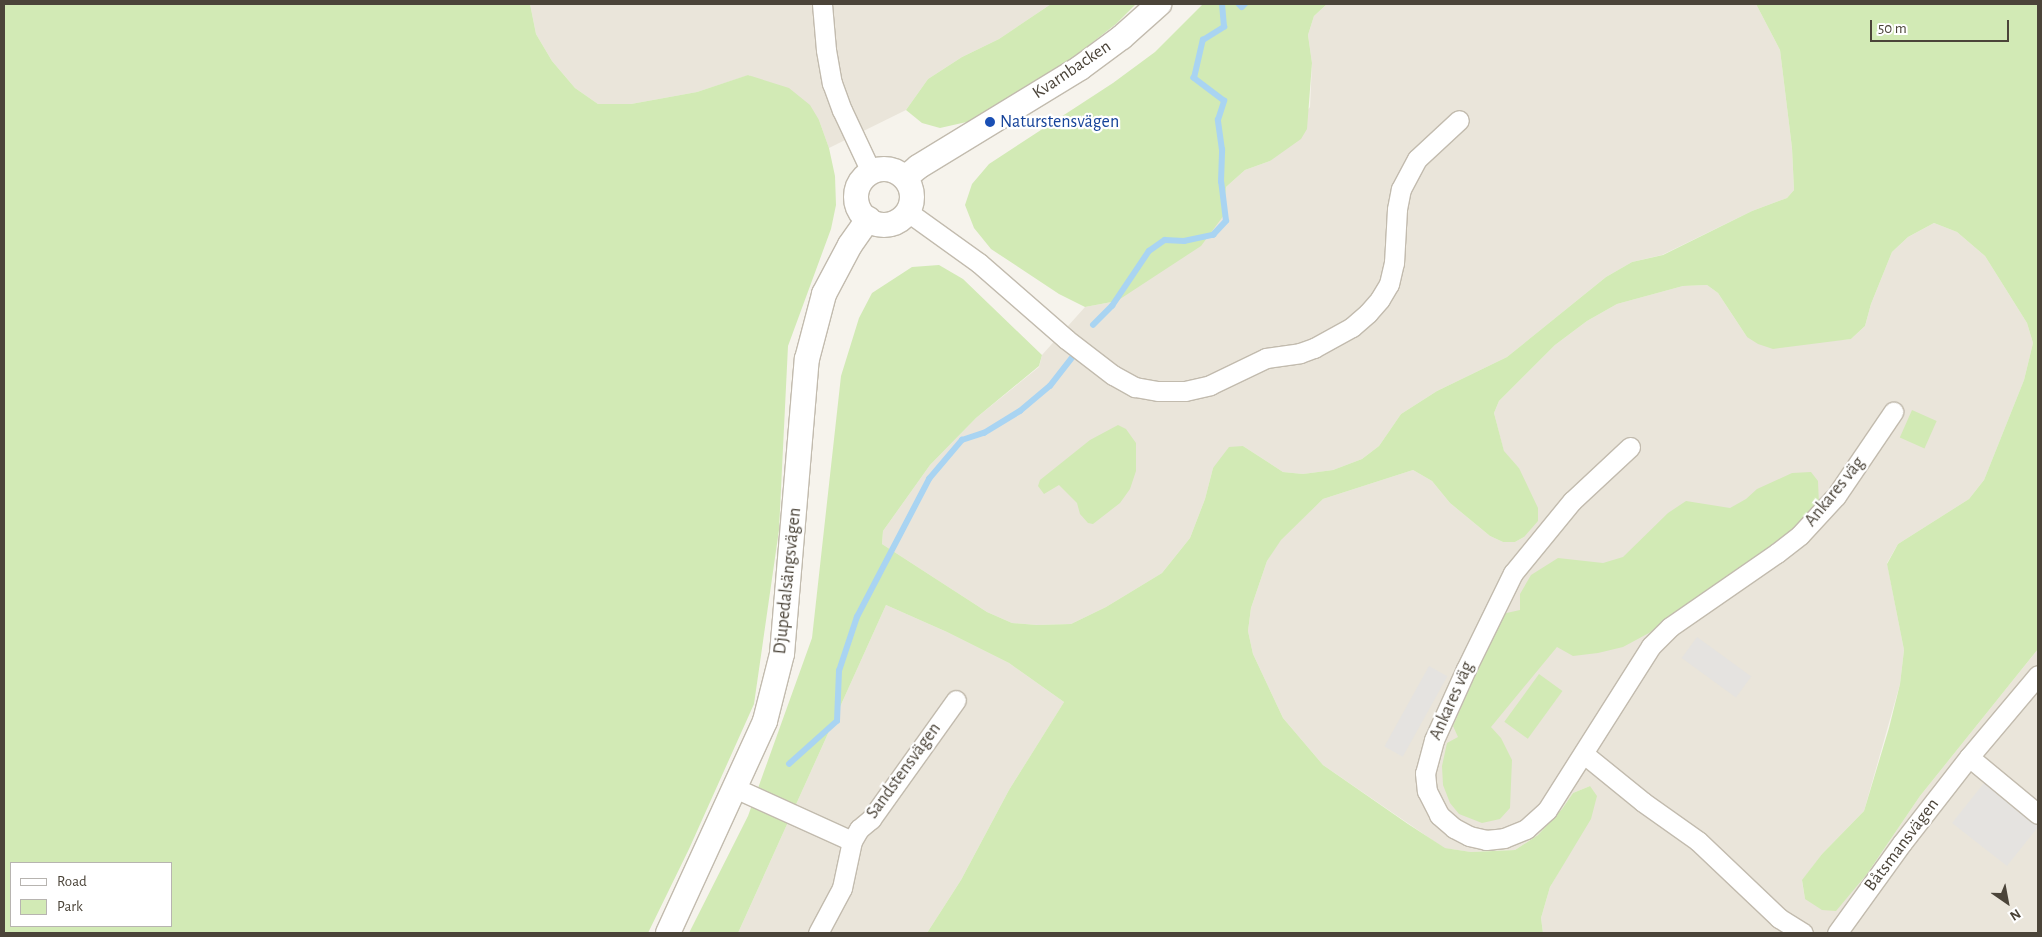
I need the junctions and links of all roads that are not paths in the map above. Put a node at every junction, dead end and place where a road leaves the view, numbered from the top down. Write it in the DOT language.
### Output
graph roads {
  1 [pos="822,4"];
  2 [pos="1159,4"];
  3 [pos="1459,120"];
  4 [pos="871,172"];
  5 [pos="905,178"];
  6 [pos="908,212"];
  7 [pos="868,219"];
  8 [pos="1893,412"];
  9 [pos="1630,447"];
  10 [pos="2038,675"];
  11 [pos="956,700"];
  12 [pos="1584,754"];
  13 [pos="1969,757"];
  14 [pos="735,788"];
  15 [pos="2038,814"];
  16 [pos="852,841"];
  17 [pos="1835,932"];
  18 [pos="668,933"];
  19 [pos="818,933"];
  20 [pos="1803,933"];
  1 -- 4 [label="street"];
  2 -- 5 [label="street, Kvarnbacken"];
  3 -- 6 [label="street"];
  4 -- 5 [label="street"];
  4 -- 7 [label="street"];
  5 -- 6 [label="street"];
  6 -- 7 [label="street"];
  7 -- 14 [label="street, Djupedalsängsvägen"];
  8 -- 12 [label="street, Ankares väg"];
  9 -- 12 [label="street, Ankares väg"];
  10 -- 13 [label="street, Båtsmansvägen"];
  11 -- 16 [label="street, Sandstensvägen"];
  12 -- 20 [label="street"];
  13 -- 15 [label="street"];
  13 -- 17 [label="street, Båtsmansvägen"];
  14 -- 16 [label="street"];
  14 -- 18 [label="street, Djupedalsängsvägen"];
  16 -- 19 [label="street, Sandstensvägen"];
}
